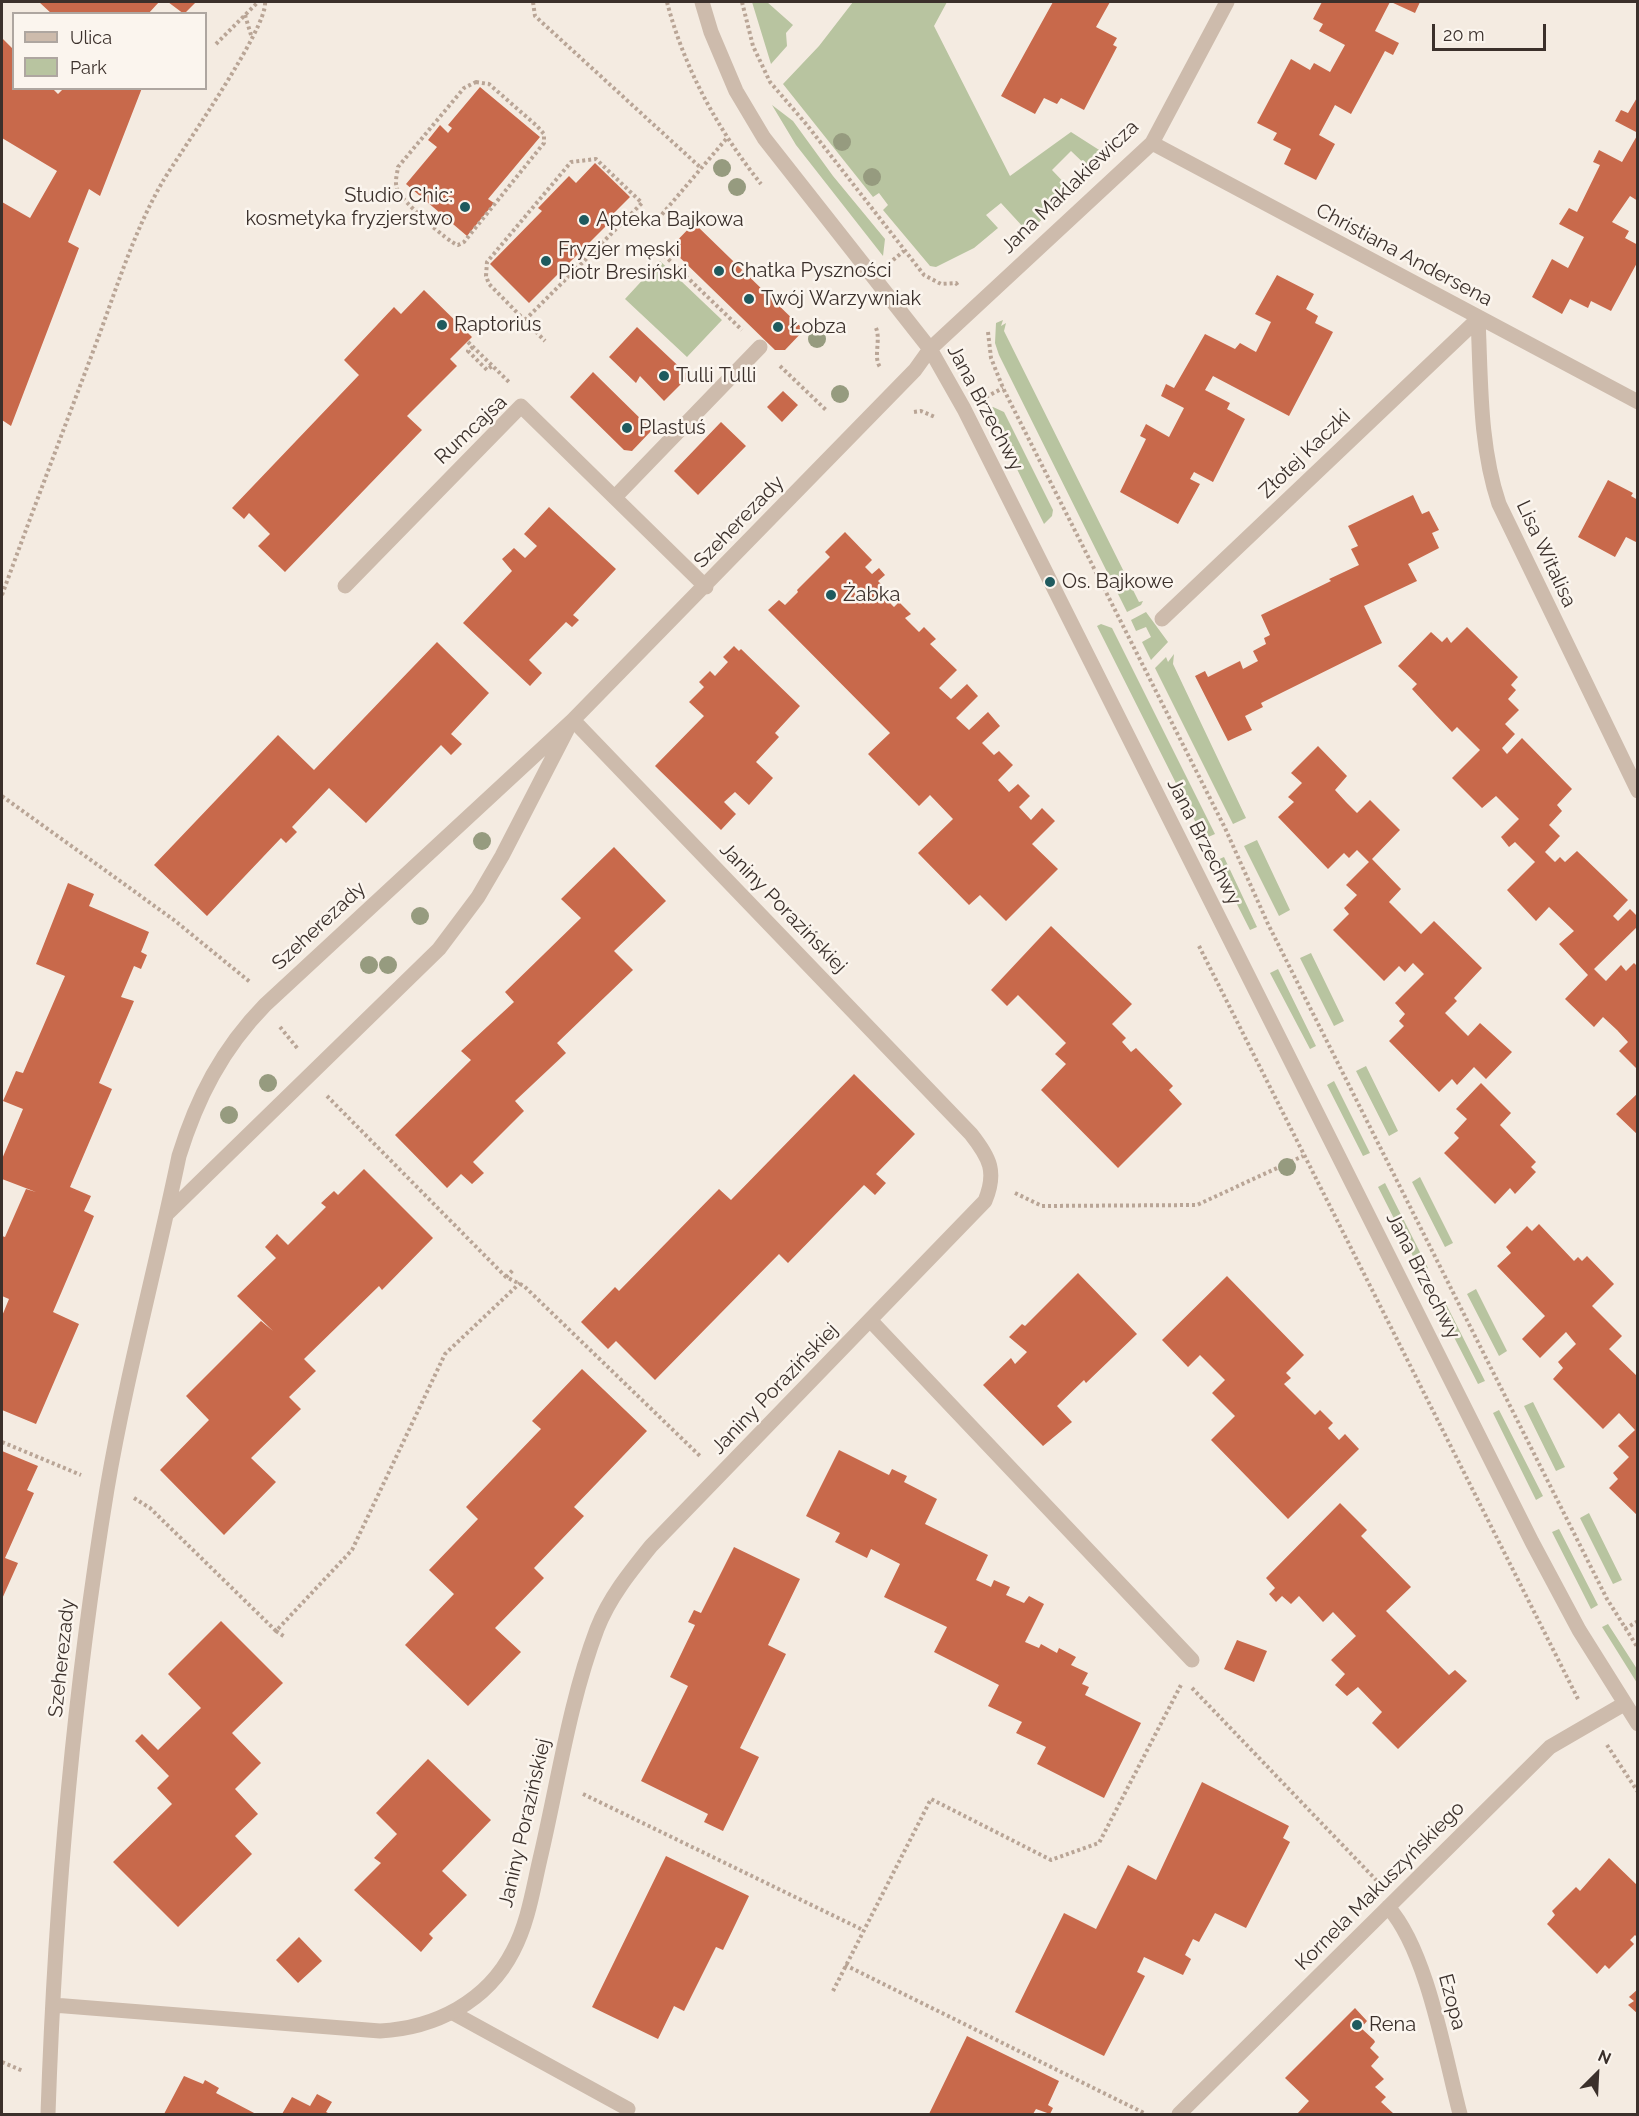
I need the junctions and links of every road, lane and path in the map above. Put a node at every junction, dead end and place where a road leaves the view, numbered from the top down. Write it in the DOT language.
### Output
graph roads {
  1 [pos="258,2"];
  2 [pos="265,2"];
  3 [pos="533,2"];
  4 [pos="667,2"];
  5 [pos="702,2"];
  6 [pos="742,2"];
  7 [pos="1227,2"];
  8 [pos="670,14"];
  9 [pos="245,15"];
  10 [pos="251,36"];
  11 [pos="216,44"];
  12 [pos="727,138"];
  13 [pos="1152,143"];
  14 [pos="701,168"];
  15 [pos="658,219"];
  16 [pos="447,240"];
  17 [pos="956,283"];
  18 [pos="1478,319"];
  19 [pos="525,320"];
  20 [pos="988,325"];
  21 [pos="545,341"];
  22 [pos="468,342"];
  23 [pos="760,347"];
  24 [pos="930,349"];
  25 [pos="515,388"];
  26 [pos="1635,395"];
  27 [pos="615,497"];
  28 [pos="345,586"];
  29 [pos="705,587"];
  30 [pos="2,596"];
  31 [pos="1162,619"];
  32 [pos="573,720"];
  33 [pos="1638,791"];
  34 [pos="2,796"];
  35 [pos="254,986"];
  36 [pos="279,1026"];
  37 [pos="300,1051"];
  38 [pos="322,1092"];
  39 [pos="1308,1153"];
  40 [pos="1015,1192"];
  41 [pos="168,1213"];
  42 [pos="514,1269"];
  43 [pos="506,1277"];
  44 [pos="520,1283"];
  45 [pos="870,1320"];
  46 [pos="2,1442"];
  47 [pos="706,1462"];
  48 [pos="87,1477"];
  49 [pos="130,1495"];
  50 [pos="1638,1621"];
  51 [pos="1626,1629"];
  52 [pos="276,1631"];
  53 [pos="285,1637"];
  54 [pos="1638,1648"];
  55 [pos="1192,1660"];
  56 [pos="1624,1704"];
  57 [pos="1638,1724"];
  58 [pos="1615,1758"];
  59 [pos="574,1790"];
  60 [pos="1638,1792"];
  61 [pos="1380,1884"];
  62 [pos="1388,1907"];
  63 [pos="863,1930"];
  64 [pos="845,1965"];
  65 [pos="833,1991"];
  66 [pos="53,2004"];
  67 [pos="453,2013"];
  68 [pos="2,2062"];
  69 [pos="25,2072"];
  70 [pos="628,2109"];
  71 [pos="48,2115"];
  72 [pos="1146,2115"];
  73 [pos="1179,2115"];
  74 [pos="1460,2115"];
  1 -- 9 [label="path"];
  2 -- 10 [label="path"];
  3 -- 14 [label="path"];
  4 -- 8 [label="path"];
  5 -- 24 [label="street, Jana Brzechwy"];
  6 -- 17 [label="path"];
  7 -- 13 [label="street, Jana Maklakiewicza"];
  9 -- 10 [label="path"];
  9 -- 11 [label="path"];
  10 -- 30 [label="path"];
  12 -- 14 [label="path"];
  13 -- 18 [label="street, Christiana Andersena"];
  13 -- 24 [label="street, Jana Maklakiewicza"];
  14 -- 15 [label="path"];
  16 -- 16 [label="path"];
  18 -- 26 [label="street, Christiana Andersena"];
  18 -- 31 [label="street, Złotej Kaczki"];
  18 -- 33 [label="street, Lisa Witalisa"];
  19 -- 19 [label="path"];
  19 -- 21 [label="path"];
  20 -- 51 [label="path"];
  22 -- 25 [label="path"];
  23 -- 27 [label="street"];
  24 -- 29 [label="street, Szeherezady"];
  24 -- 56 [label="street, Jana Brzechwy"];
  27 -- 28 [label="street, Rumcajsa"];
  27 -- 29 [label="street, Rumcajsa"];
  29 -- 32 [label="street, Szeherezady"];
  32 -- 41 [label="street, Szeherezady"];
  32 -- 41 [label="street, Szeherezady"];
  32 -- 45 [label="street, Janiny Porazińskiej"];
  34 -- 35 [label="path"];
  36 -- 37 [label="path"];
  38 -- 43 [label="path"];
  39 -- 40 [label="path"];
  41 -- 66 [label="street, Szeherezady"];
  42 -- 43 [label="path"];
  43 -- 44 [label="path"];
  44 -- 47 [label="path"];
  44 -- 52 [label="path"];
  45 -- 55 [label="street"];
  45 -- 67 [label="street, Janiny Porazińskiej"];
  46 -- 48 [label="path"];
  49 -- 52 [label="path"];
  50 -- 51 [label="path"];
  51 -- 54 [label="path"];
  52 -- 53 [label="path"];
  56 -- 57 [label="street, Jana Brzechwy"];
  56 -- 62 [label="street, Kornela Makuszyńskiego"];
  58 -- 60 [label="path"];
  59 -- 63 [label="path"];
  61 -- 63 [label="path"];
  62 -- 73 [label="street, Kornela Makuszyńskiego"];
  62 -- 74 [label="street, Ezopa"];
  63 -- 64 [label="path"];
  64 -- 65 [label="path"];
  64 -- 72 [label="path"];
  66 -- 67 [label="street, Janiny Porazińskiej"];
  66 -- 71 [label="street, Szeherezady"];
  67 -- 70 [label="street"];
  68 -- 69 [label="path"];
}
